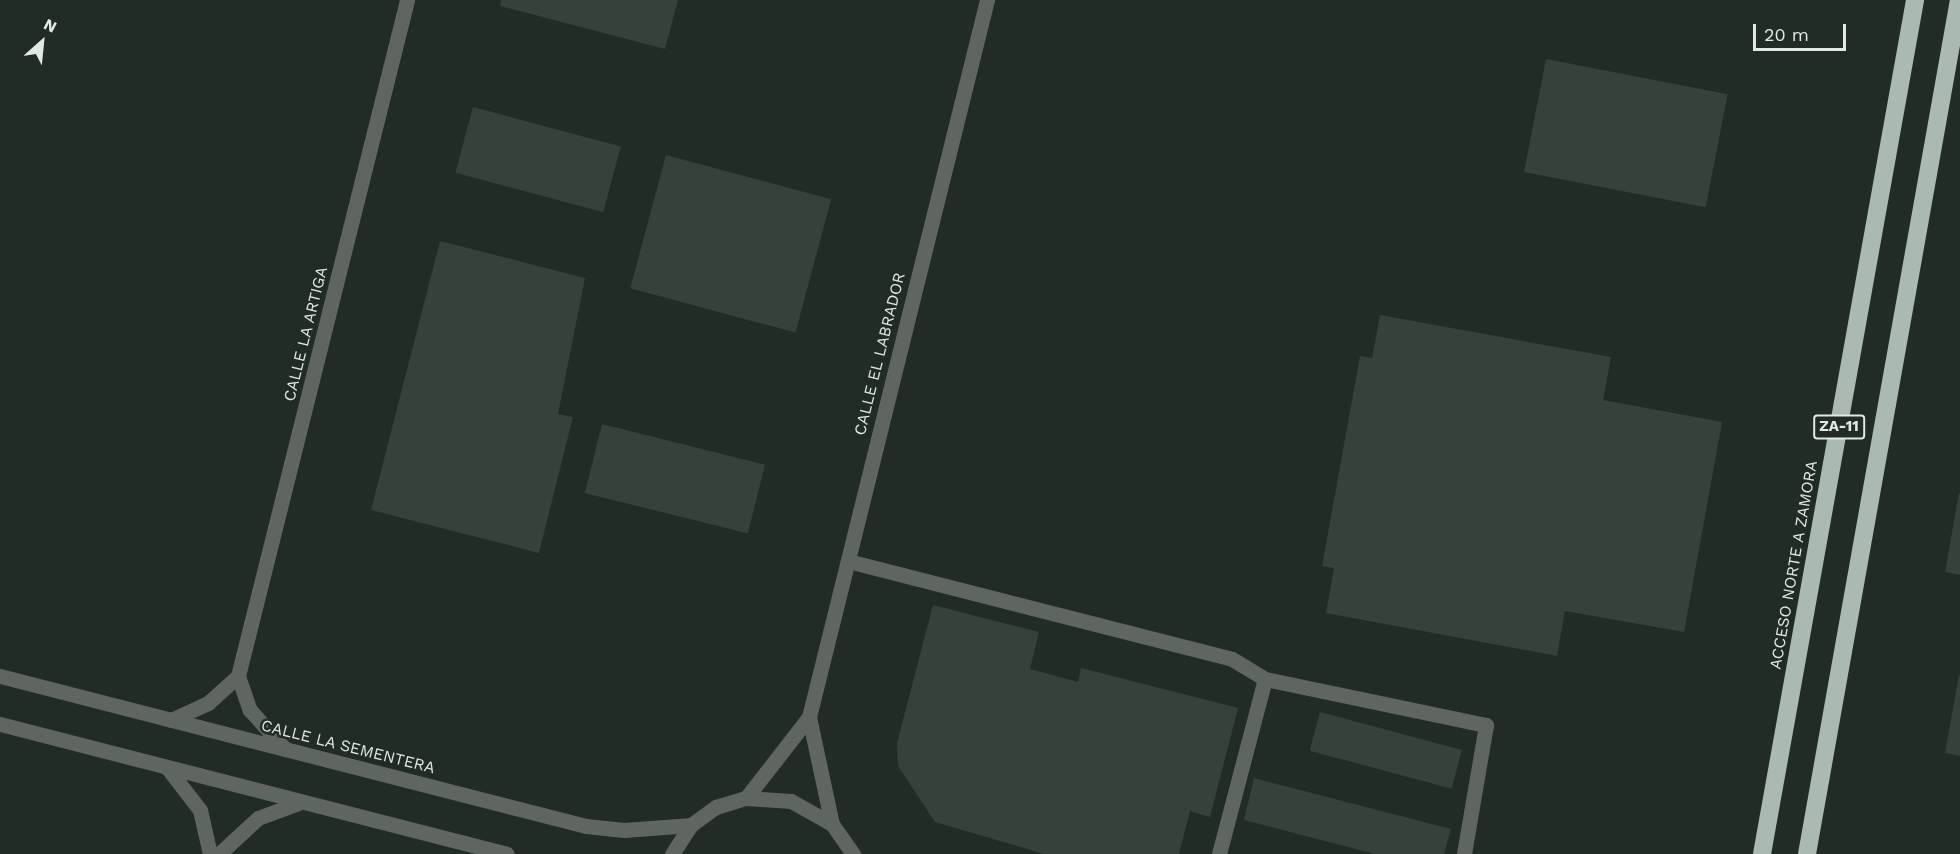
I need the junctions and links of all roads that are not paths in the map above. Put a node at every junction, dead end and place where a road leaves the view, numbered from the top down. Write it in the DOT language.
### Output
graph roads {
  1 [pos="407,0"];
  2 [pos="987,0"];
  3 [pos="1915,0"];
  4 [pos="1959,0"];
  5 [pos="848,561"];
  6 [pos="0,676"];
  7 [pos="238,676"];
  8 [pos="1265,679"];
  9 [pos="809,717"];
  10 [pos="171,720"];
  11 [pos="0,724"];
  12 [pos="285,749"];
  13 [pos="164,766"];
  14 [pos="746,798"];
  15 [pos="302,801"];
  16 [pos="832,824"];
  17 [pos="691,825"];
  18 [pos="210,854"];
  19 [pos="219,854"];
  20 [pos="507,854"];
  21 [pos="672,854"];
  22 [pos="853,854"];
  23 [pos="1219,854"];
  24 [pos="1464,854"];
  25 [pos="1762,854"];
  26 [pos="1807,854"];
  1 -- 7 [label="street, CALLE LA ARTIGA"];
  2 -- 5 [label="street, CALLE EL LABRADOR"];
  3 -- 25 [label="highway, ACCESO NORTE A ZAMORA / ZA-11"];
  4 -- 26 [label="highway, ZA-11"];
  5 -- 8 [label="street"];
  5 -- 9 [label="street, CALLE EL LABRADOR"];
  6 -- 10 [label="street, CALLE LA SEMENTERA"];
  7 -- 10 [label="street"];
  7 -- 12 [label="street"];
  8 -- 23 [label="street"];
  8 -- 24 [label="street"];
  9 -- 14 [label="street, CALLE EL LABRADOR"];
  9 -- 16 [label="street, CALLE EL LABRADOR"];
  10 -- 12 [label="street, CALLE LA SEMENTERA"];
  11 -- 13 [label="street"];
  12 -- 17 [label="street, CALLE LA SEMENTERA"];
  13 -- 15 [label="street"];
  13 -- 18 [label="street"];
  14 -- 16 [label="street"];
  14 -- 17 [label="street"];
  15 -- 19 [label="street"];
  15 -- 20 [label="street"];
  16 -- 22 [label="street"];
  17 -- 21 [label="street"];
}
